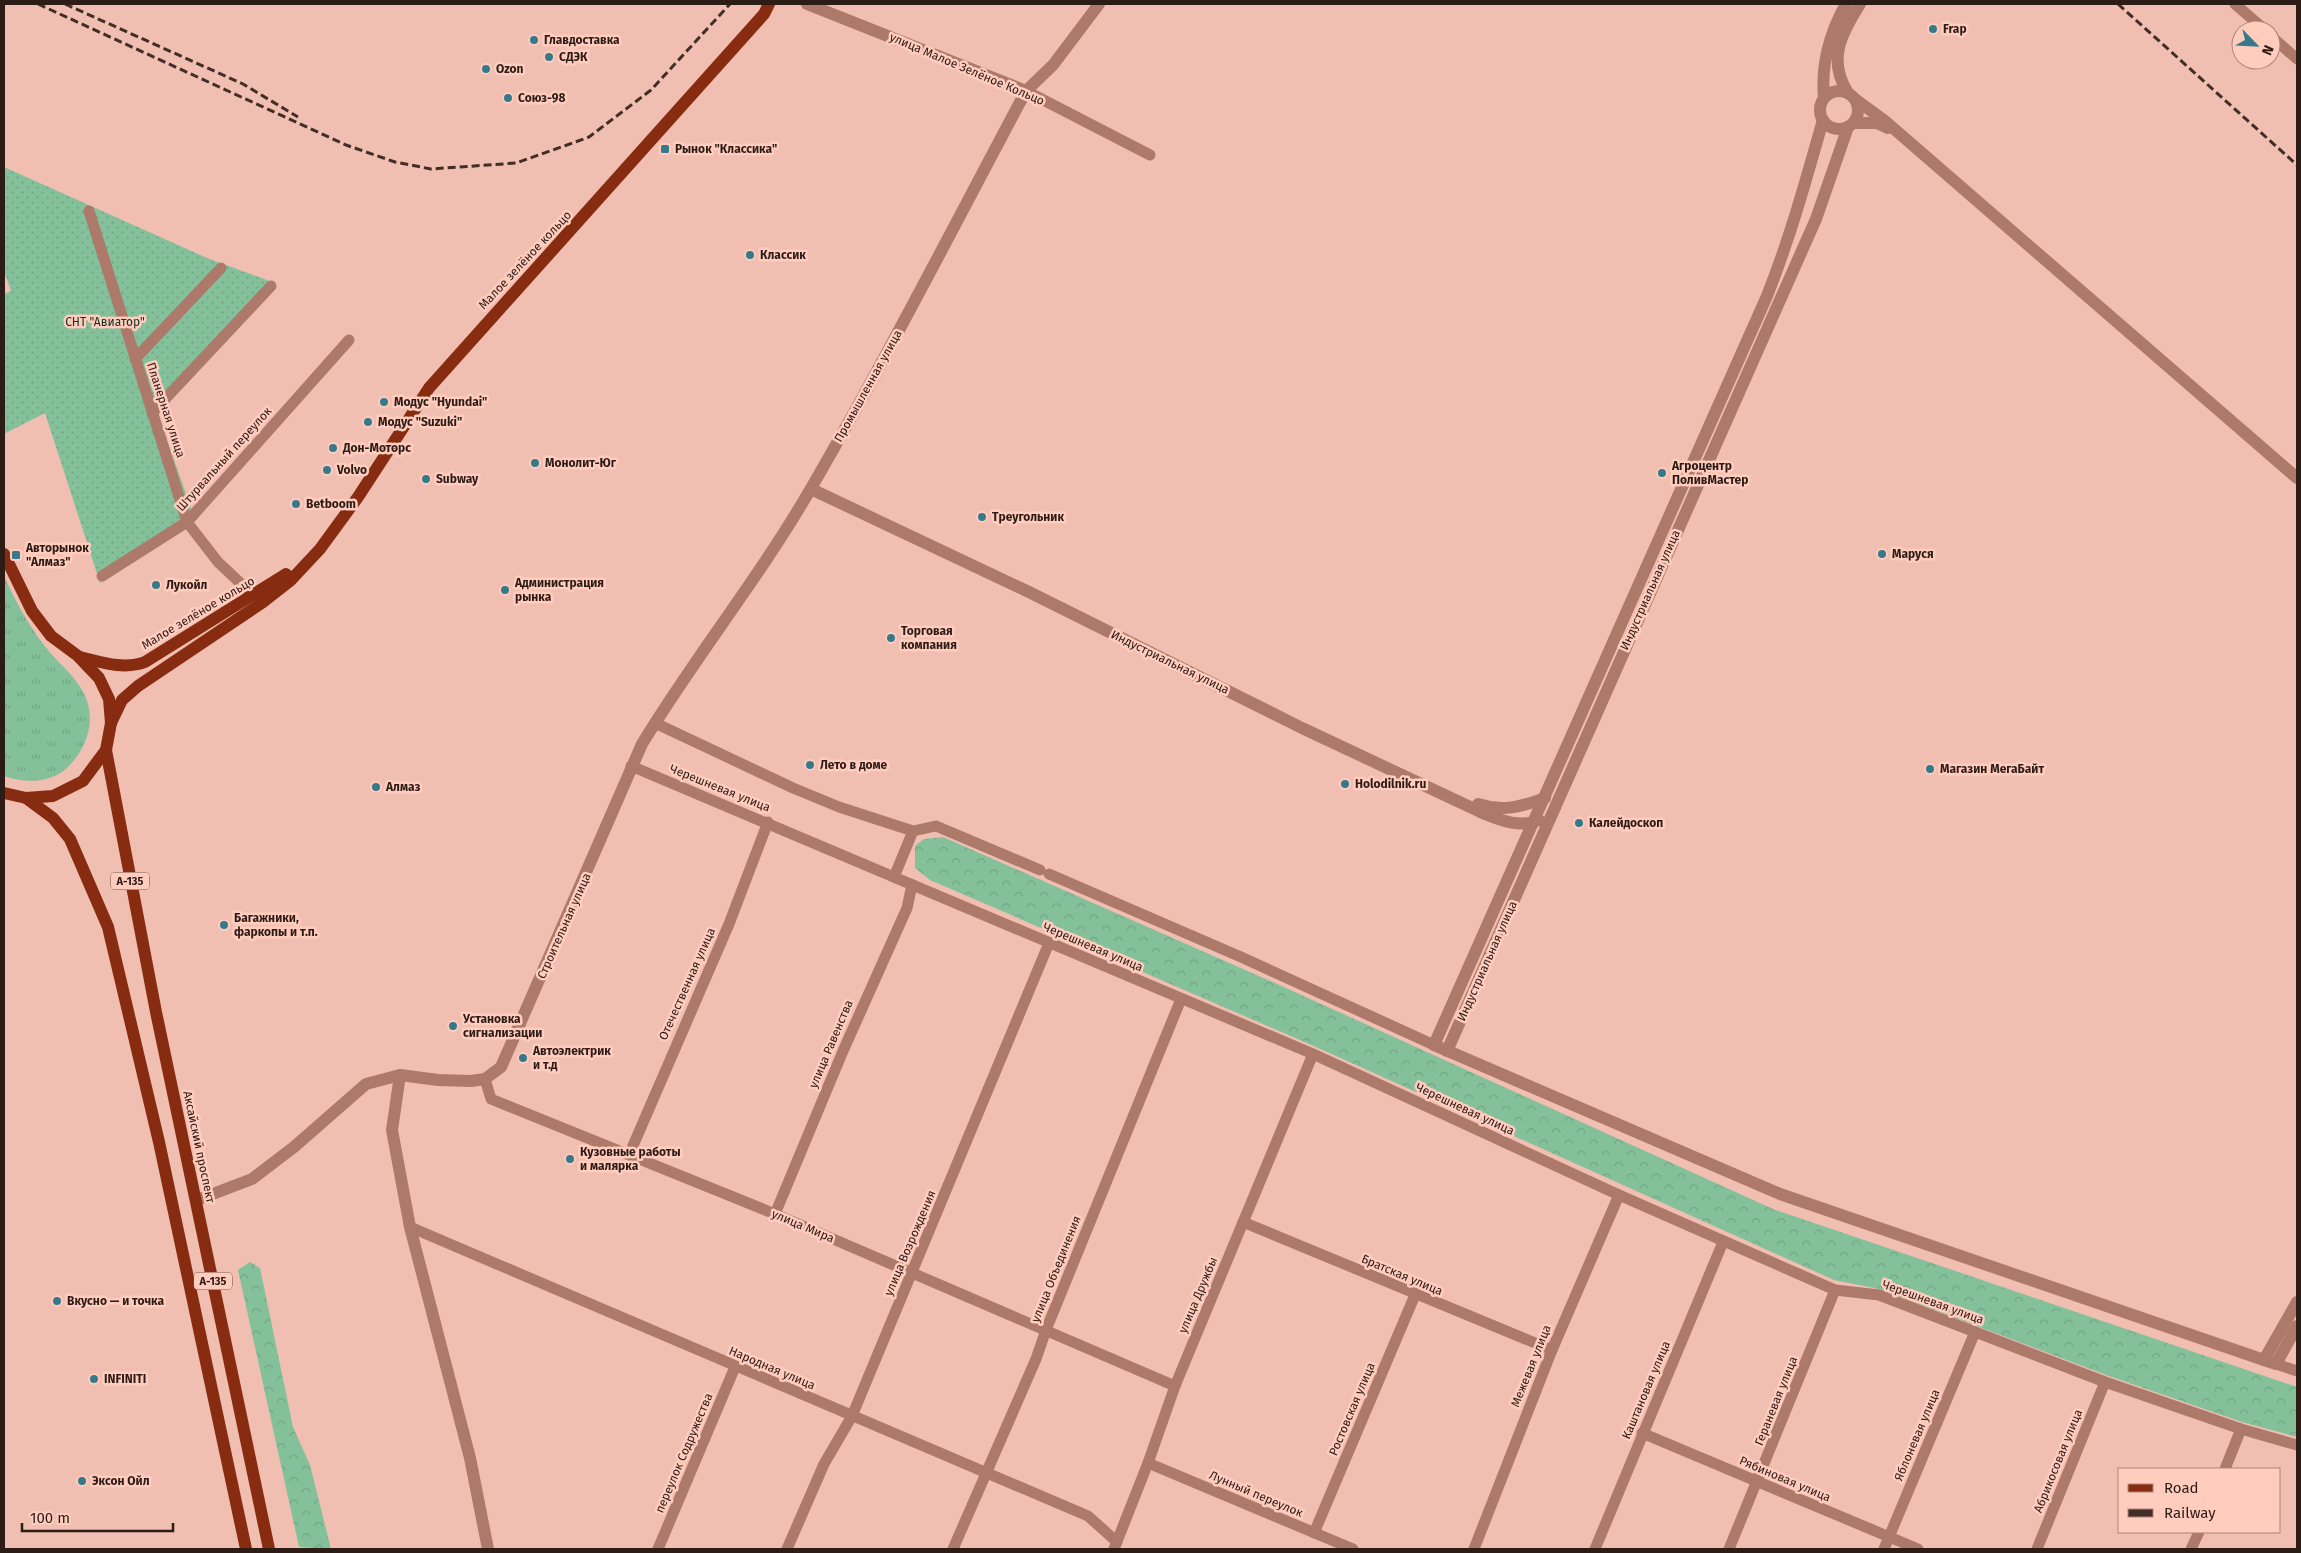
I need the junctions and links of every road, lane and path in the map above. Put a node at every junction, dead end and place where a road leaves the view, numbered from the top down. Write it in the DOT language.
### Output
graph roads {
  1 [pos="769,4"];
  2 [pos="807,4"];
  3 [pos="1100,4"];
  4 [pos="1846,4"];
  5 [pos="1860,4"];
  6 [pos="2235,4"];
  7 [pos="2253,20"];
  8 [pos="2281,45"];
  9 [pos="2297,59"];
  10 [pos="1026,91"];
  11 [pos="1852,96"];
  12 [pos="1824,97"];
  13 [pos="1823,120"];
  14 [pos="1851,125"];
  15 [pos="1899,135"];
  16 [pos="1150,155"];
  17 [pos="89,210"];
  18 [pos="221,268"];
  19 [pos="270,286"];
  20 [pos="349,340"];
  21 [pos="135,359"];
  22 [pos="1742,367"];
  23 [pos="152,413"];
  24 [pos="2297,478"];
  25 [pos="810,489"];
  26 [pos="187,522"];
  27 [pos="320,549"];
  28 [pos="4,554"];
  29 [pos="102,576"];
  30 [pos="254,596"];
  31 [pos="1635,609"];
  32 [pos="78,656"];
  33 [pos="112,723"];
  34 [pos="655,723"];
  35 [pos="106,750"];
  36 [pos="631,766"];
  37 [pos="1430,789"];
  38 [pos="4,793"];
  39 [pos="26,798"];
  40 [pos="1545,798"];
  41 [pos="1552,812"];
  42 [pos="768,822"];
  43 [pos="1533,823"];
  44 [pos="913,831"];
  45 [pos="894,878"];
  46 [pos="912,885"];
  47 [pos="1049,943"];
  48 [pos="1182,999"];
  49 [pos="1434,1045"];
  50 [pos="1447,1050"];
  51 [pos="1313,1054"];
  52 [pos="400,1076"];
  53 [pos="485,1079"];
  54 [pos="629,1155"];
  55 [pos="1619,1196"];
  56 [pos="197,1200"];
  57 [pos="775,1214"];
  58 [pos="1243,1222"];
  59 [pos="410,1227"];
  60 [pos="1723,1242"];
  61 [pos="913,1272"];
  62 [pos="1835,1290"];
  63 [pos="1415,1295"];
  64 [pos="2297,1302"];
  65 [pos="2297,1326"];
  66 [pos="1046,1330"];
  67 [pos="1975,1332"];
  68 [pos="1552,1350"];
  69 [pos="2270,1362"];
  70 [pos="735,1367"];
  71 [pos="2297,1371"];
  72 [pos="2105,1382"];
  73 [pos="1175,1386"];
  74 [pos="852,1416"];
  75 [pos="2241,1429"];
  76 [pos="1642,1433"];
  77 [pos="2297,1445"];
  78 [pos="1148,1463"];
  79 [pos="2225,1468"];
  80 [pos="986,1474"];
  81 [pos="1757,1483"];
  82 [pos="1314,1533"];
  83 [pos="2199,1533"];
  84 [pos="1890,1537"];
  85 [pos="1115,1545"];
  86 [pos="246,1549"];
  87 [pos="269,1549"];
  88 [pos="488,1549"];
  89 [pos="658,1549"];
  90 [pos="787,1549"];
  91 [pos="954,1549"];
  92 [pos="1353,1549"];
  93 [pos="1474,1549"];
  94 [pos="1595,1549"];
  95 [pos="1729,1549"];
  96 [pos="1884,1549"];
  97 [pos="1918,1549"];
  98 [pos="2038,1549"];
  99 [pos="2191,1549"];
  1 -- 27 [label="main road, Малое зелёное кольцо"];
  2 -- 10 [label="street, улица Малое Зелёное Кольцо"];
  3 -- 10 [label="street, Промышленная улица"];
  4 -- 12 [label="street"];
  5 -- 11 [label="street"];
  6 -- 7 [label="street"];
  8 -- 9 [label="street"];
  10 -- 16 [label="street, улица Малое Зелёное Кольцо"];
  10 -- 25 [label="street, Промышленная улица"];
  11 -- 12 [label="street"];
  11 -- 14 [label="street"];
  11 -- 15 [label="street"];
  12 -- 13 [label="street"];
  13 -- 14 [label="street"];
  13 -- 22 [label="street, Индустриальная улица"];
  14 -- 15 [label="street"];
  14 -- 22 [label="street, Индустриальная улица"];
  15 -- 24 [label="street"];
  17 -- 21 [label="street, Планерная улица"];
  18 -- 21 [label="street"];
  19 -- 23 [label="street"];
  20 -- 26 [label="street, Штурвальный переулок"];
  21 -- 23 [label="street, Планерная улица"];
  22 -- 31 [label="street, Индустриальная улица"];
  23 -- 26 [label="street, Планерная улица"];
  25 -- 34 [label="street, Промышленная улица"];
  25 -- 37 [label="street, Индустриальная улица"];
  26 -- 29 [label="street, Штурвальный переулок"];
  26 -- 30 [label="street, Планерная улица"];
  27 -- 30 [label="main road, Малое зелёное кольцо"];
  27 -- 33 [label="main road, Малое зелёное кольцо"];
  28 -- 32 [label="main road"];
  30 -- 32 [label="main road, Малое зелёное кольцо"];
  31 -- 40 [label="street, Индустриальная улица"];
  31 -- 41 [label="street, Индустриальная улица"];
  32 -- 33 [label="main road"];
  33 -- 35 [label="main road"];
  34 -- 36 [label="street, Промышленная улица"];
  34 -- 44 [label="street"];
  35 -- 39 [label="main road"];
  35 -- 56 [label="main road, Аксайский проспект / А-135"];
  36 -- 42 [label="street, Черешневая улица"];
  36 -- 53 [label="street, Строительная улица"];
  37 -- 40 [label="street"];
  37 -- 43 [label="street, Индустриальная улица"];
  38 -- 39 [label="main road"];
  39 -- 86 [label="main road, А-135"];
  40 -- 43 [label="street, Индустриальная улица"];
  41 -- 43 [label="street"];
  41 -- 50 [label="street, Индустриальная улица"];
  42 -- 45 [label="street, Черешневая улица"];
  42 -- 54 [label="street, Отечественная улица"];
  43 -- 49 [label="street, Индустриальная улица"];
  44 -- 45 [label="street"];
  44 -- 49 [label="street"];
  45 -- 46 [label="street, Черешневая улица"];
  46 -- 47 [label="street, Черешневая улица"];
  46 -- 57 [label="street, улица Равенства"];
  47 -- 48 [label="street, Черешневая улица"];
  47 -- 61 [label="street, улица Возрождения"];
  48 -- 51 [label="street, Черешневая улица"];
  48 -- 66 [label="street, улица Объединения"];
  49 -- 50 [label="street"];
  50 -- 69 [label="street"];
  51 -- 55 [label="street, Черешневая улица"];
  51 -- 58 [label="street, улица Дружбы"];
  52 -- 53 [label="street"];
  52 -- 56 [label="street"];
  52 -- 59 [label="street"];
  53 -- 54 [label="street, улица Мира"];
  54 -- 57 [label="street, улица Мира"];
  55 -- 60 [label="street, Черешневая улица"];
  55 -- 68 [label="street, Межевая улица"];
  56 -- 87 [label="main road, Аксайский проспект / А-135"];
  57 -- 61 [label="street, улица Мира"];
  58 -- 63 [label="street, Братская улица"];
  58 -- 73 [label="street, улица Дружбы"];
  59 -- 70 [label="street, Народная улица"];
  59 -- 88 [label="street"];
  60 -- 62 [label="street, Черешневая улица"];
  60 -- 76 [label="street, Каштановая улица"];
  61 -- 66 [label="street, улица Мира"];
  61 -- 74 [label="street, улица Возрождения"];
  62 -- 67 [label="street, Черешневая улица"];
  62 -- 81 [label="street, Гераневая улица"];
  63 -- 68 [label="street, Братская улица"];
  63 -- 82 [label="street, Ростовская улица"];
  64 -- 69 [label="street"];
  65 -- 69 [label="street"];
  66 -- 73 [label="street, улица Мира"];
  66 -- 80 [label="street, улица Объединения"];
  67 -- 72 [label="street, Черешневая улица"];
  67 -- 84 [label="street, Яблоневая улица"];
  68 -- 93 [label="street, Межевая улица"];
  69 -- 71 [label="street"];
  70 -- 74 [label="street, Народная улица"];
  70 -- 89 [label="street, переулок Содружества"];
  72 -- 75 [label="street, Черешневая улица"];
  72 -- 98 [label="street, Абрикосовая улица"];
  73 -- 78 [label="street, улица Дружбы"];
  74 -- 80 [label="street, Народная улица"];
  74 -- 90 [label="street, улица Возрождения"];
  75 -- 77 [label="street, Черешневая улица"];
  75 -- 79 [label="street"];
  76 -- 81 [label="street, Рябиновая улица"];
  76 -- 94 [label="street, Каштановая улица"];
  78 -- 82 [label="street, Лунный переулок"];
  78 -- 85 [label="street, улица Дружбы"];
  80 -- 85 [label="street, Народная улица"];
  80 -- 91 [label="street, улица Объединения"];
  81 -- 84 [label="street, Рябиновая улица"];
  81 -- 95 [label="street, Гераневая улица"];
  82 -- 92 [label="street, Лунный переулок"];
  83 -- 99 [label="street"];
  84 -- 96 [label="street, Яблоневая улица"];
  84 -- 97 [label="street, Рябиновая улица"];
}
